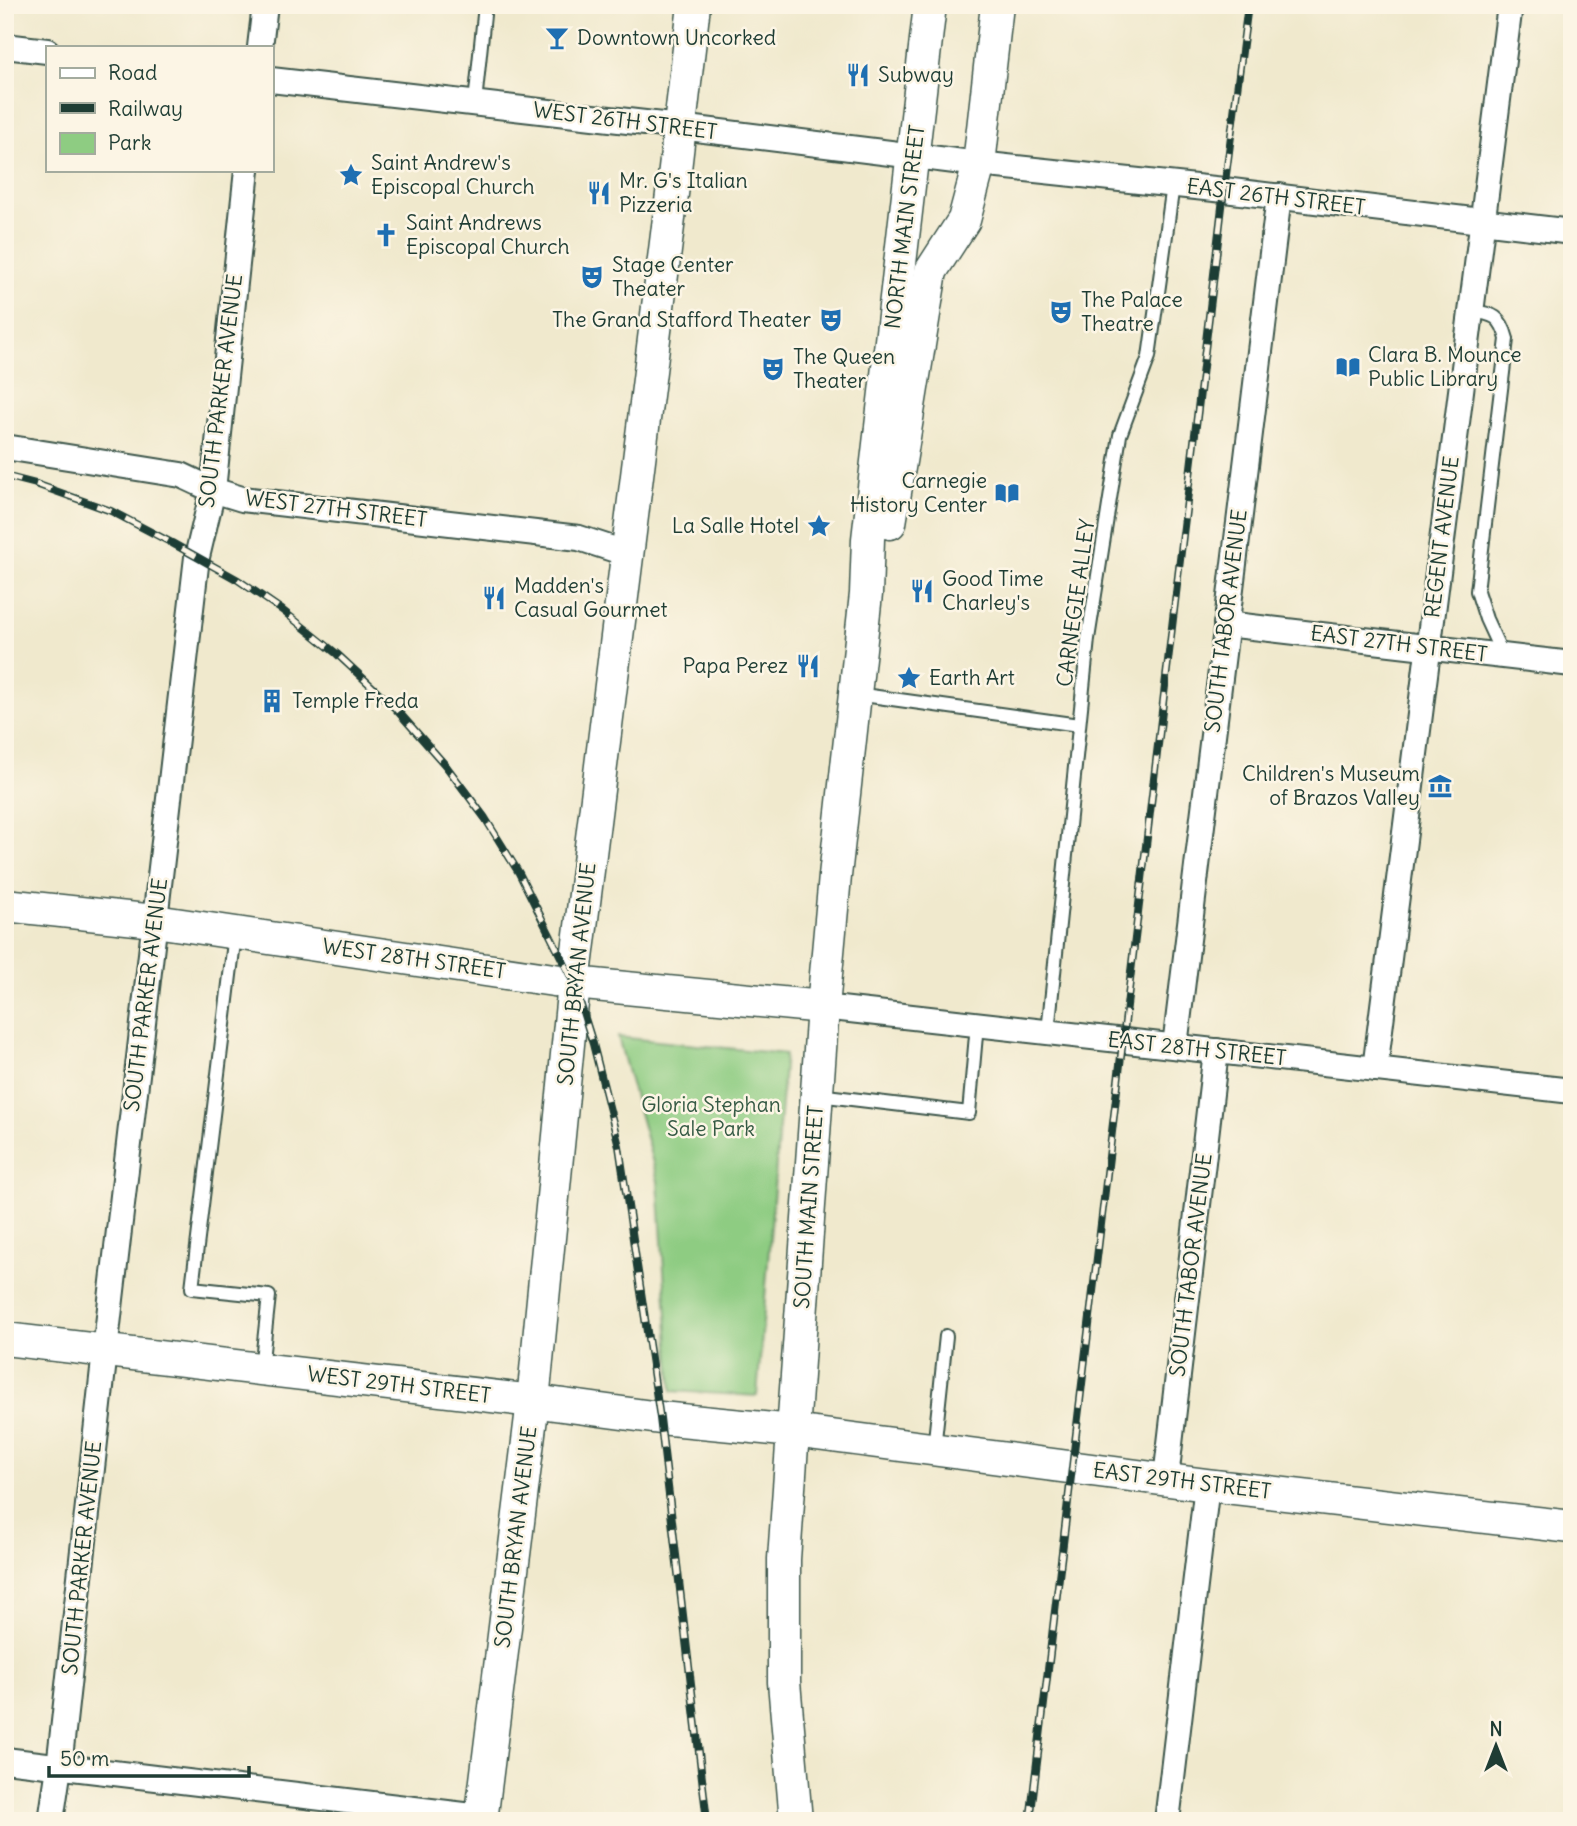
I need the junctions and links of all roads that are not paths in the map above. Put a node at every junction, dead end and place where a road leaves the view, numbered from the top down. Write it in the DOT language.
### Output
graph roads {
  1 [pos="265,5"];
  2 [pos="485,5"];
  3 [pos="694,5"];
  4 [pos="930,5"];
  5 [pos="997,5"];
  6 [pos="1510,5"];
  7 [pos="5,46"];
  8 [pos="260,46"];
  9 [pos="46,51"];
  10 [pos="273,79"];
  11 [pos="475,103"];
  12 [pos="680,127"];
  13 [pos="913,156"];
  14 [pos="979,164"];
  15 [pos="247,172"];
  16 [pos="1174,185"];
  17 [pos="1279,196"];
  18 [pos="1483,222"];
  19 [pos="1572,232"];
  20 [pos="1471,311"];
  21 [pos="5,447"];
  22 [pos="213,490"];
  23 [pos="628,554"];
  24 [pos="866,594"];
  25 [pos="1226,624"];
  26 [pos="1427,647"];
  27 [pos="1503,656"];
  28 [pos="1572,664"];
  29 [pos="856,694"];
  30 [pos="1079,725"];
  31 [pos="5,905"];
  32 [pos="155,921"];
  33 [pos="235,933"];
  34 [pos="574,984"];
  35 [pos="823,1007"];
  36 [pos="977,1024"];
  37 [pos="1048,1032"];
  38 [pos="1175,1046"];
  39 [pos="1216,1051"];
  40 [pos="1375,1069"];
  41 [pos="1572,1091"];
  42 [pos="817,1095"];
  43 [pos="946,1336"];
  44 [pos="5,1339"];
  45 [pos="105,1351"];
  46 [pos="261,1369"];
  47 [pos="533,1401"];
  48 [pos="793,1431"];
  49 [pos="934,1449"];
  50 [pos="1166,1478"];
  51 [pos="1207,1485"];
  52 [pos="1572,1527"];
  53 [pos="5,1760"];
  54 [pos="59,1768"];
  55 [pos="481,1819"];
  56 [pos="51,1821"];
  57 [pos="796,1821"];
  58 [pos="1167,1821"];
  1 -- 8 [label="street"];
  2 -- 11 [label="lane"];
  3 -- 12 [label="street, SOUTH BRYAN AVENUE"];
  4 -- 13 [label="street, NORTH MAIN STREET"];
  5 -- 14 [label="street, NORTH MAIN STREET"];
  6 -- 18 [label="street, REGENT AVENUE"];
  7 -- 9 [label="street"];
  10 -- 11 [label="street, WEST 26TH STREET"];
  11 -- 12 [label="street, WEST 26TH STREET"];
  12 -- 13 [label="street, WEST 26TH STREET"];
  12 -- 23 [label="street, SOUTH BRYAN AVENUE"];
  13 -- 14 [label="street, WEST 26TH STREET"];
  13 -- 24 [label="street, NORTH MAIN STREET"];
  14 -- 16 [label="street, EAST 26TH STREET"];
  14 -- 24 [label="street, NORTH MAIN STREET"];
  15 -- 22 [label="street, SOUTH PARKER AVENUE"];
  16 -- 17 [label="street, EAST 26TH STREET"];
  16 -- 30 [label="lane, CARNEGIE ALLEY"];
  17 -- 18 [label="street, EAST 26TH STREET"];
  17 -- 25 [label="street, SOUTH TABOR AVENUE"];
  18 -- 19 [label="street, EAST 26TH STREET"];
  18 -- 20 [label="street, REGENT AVENUE"];
  20 -- 26 [label="street, REGENT AVENUE"];
  20 -- 27 [label="lane"];
  21 -- 22 [label="street, WEST 27TH STREET"];
  22 -- 23 [label="street, WEST 27TH STREET"];
  22 -- 32 [label="street, SOUTH PARKER AVENUE"];
  23 -- 34 [label="street, SOUTH BRYAN AVENUE"];
  24 -- 29 [label="street, SOUTH MAIN STREET"];
  25 -- 26 [label="street, EAST 27TH STREET"];
  25 -- 38 [label="street, SOUTH TABOR AVENUE"];
  26 -- 27 [label="street, EAST 27TH STREET"];
  26 -- 40 [label="street, REGENT AVENUE"];
  27 -- 28 [label="street, EAST 27TH STREET"];
  29 -- 30 [label="lane"];
  29 -- 35 [label="street, SOUTH MAIN STREET"];
  30 -- 37 [label="lane, CARNEGIE ALLEY"];
  31 -- 32 [label="street, WEST 28TH STREET"];
  32 -- 33 [label="street, WEST 28TH STREET"];
  32 -- 45 [label="street, SOUTH PARKER AVENUE"];
  33 -- 34 [label="street, WEST 28TH STREET"];
  33 -- 46 [label="lane"];
  34 -- 35 [label="street, WEST 28TH STREET"];
  34 -- 47 [label="street, SOUTH BRYAN AVENUE"];
  35 -- 36 [label="street, EAST 28TH STREET"];
  35 -- 42 [label="street, SOUTH MAIN STREET"];
  36 -- 37 [label="street, EAST 28TH STREET"];
  36 -- 42 [label="lane"];
  37 -- 38 [label="street, EAST 28TH STREET"];
  38 -- 39 [label="street, EAST 28TH STREET"];
  39 -- 40 [label="street, EAST 28TH STREET"];
  39 -- 50 [label="street, SOUTH TABOR AVENUE"];
  40 -- 41 [label="street, EAST 28TH STREET"];
  42 -- 48 [label="street, SOUTH MAIN STREET"];
  43 -- 49 [label="lane"];
  44 -- 45 [label="street, WEST 29TH STREET"];
  45 -- 46 [label="street, WEST 29TH STREET"];
  45 -- 54 [label="street, SOUTH PARKER AVENUE"];
  46 -- 47 [label="street, WEST 29TH STREET"];
  47 -- 48 [label="street, WEST 29TH STREET"];
  47 -- 55 [label="street, SOUTH BRYAN AVENUE"];
  48 -- 49 [label="street, EAST 29TH STREET"];
  48 -- 57 [label="street, SOUTH MAIN STREET"];
  49 -- 50 [label="street, EAST 29TH STREET"];
  50 -- 51 [label="street, EAST 29TH STREET"];
  51 -- 52 [label="street, EAST 29TH STREET"];
  51 -- 58 [label="street"];
  53 -- 54 [label="street"];
  54 -- 55 [label="street"];
  54 -- 56 [label="street, SOUTH PARKER AVENUE"];
}
